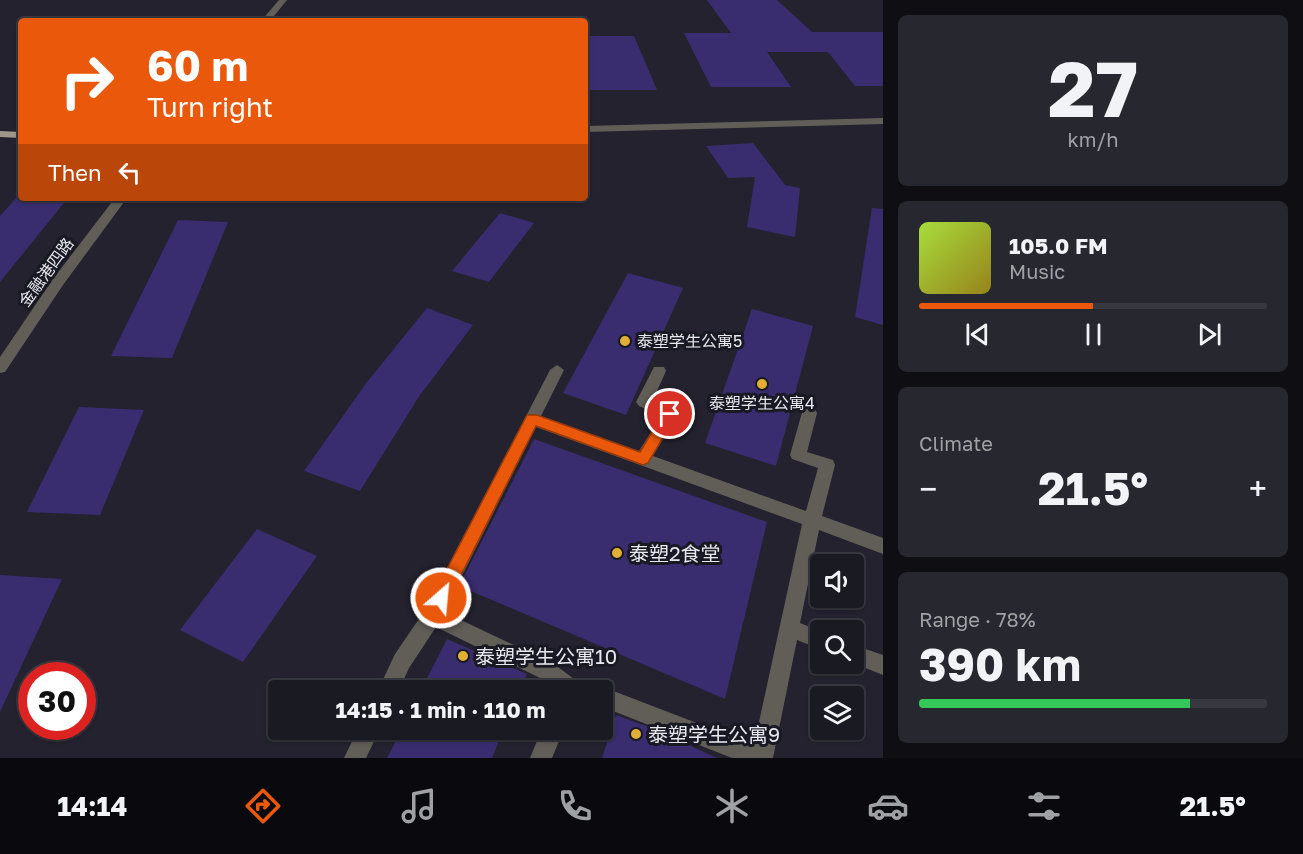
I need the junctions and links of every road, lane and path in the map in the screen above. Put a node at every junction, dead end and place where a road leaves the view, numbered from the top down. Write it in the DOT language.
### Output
graph roads {
  1 [pos="283,0"];
  2 [pos="268,18"];
  3 [pos="883,121"];
  4 [pos="588,129"];
  5 [pos="0,134"];
  6 [pos="18,135"];
  7 [pos="119,201"];
  8 [pos="0,368"];
  9 [pos="557,370"];
  10 [pos="659,371"];
  11 [pos="809,413"];
  12 [pos="532,419"];
  13 [pos="643,459"];
  14 [pos="812,520"];
  15 [pos="883,546"];
  16 [pos="432,616"];
  17 [pos="790,628"];
  18 [pos="810,636"];
  19 [pos="864,658"];
  20 [pos="883,665"];
  21 [pos="393,680"];
  22 [pos="560,680"];
  23 [pos="613,701"];
  24 [pos="364,740"];
  25 [pos="548,740"];
  26 [pos="355,758"];
  27 [pos="541,758"];
  28 [pos="761,758"];
  1 -- 2 [label="street"];
  3 -- 4 [label="street"];
  5 -- 6 [label="main road"];
  7 -- 8 [label="street, 金融港四路"];
  9 -- 12 [label="street"];
  10 -- 13 [label="street"];
  11 -- 14 [label="street"];
  12 -- 13 [label="street"];
  12 -- 16 [label="street"];
  13 -- 14 [label="street"];
  14 -- 15 [label="street"];
  14 -- 17 [label="street"];
  16 -- 21 [label="street"];
  16 -- 22 [label="street"];
  17 -- 18 [label="street"];
  17 -- 28 [label="street"];
  19 -- 20 [label="street"];
  23 -- 28 [label="street"];
  24 -- 26 [label="street"];
  25 -- 27 [label="street"];
}
